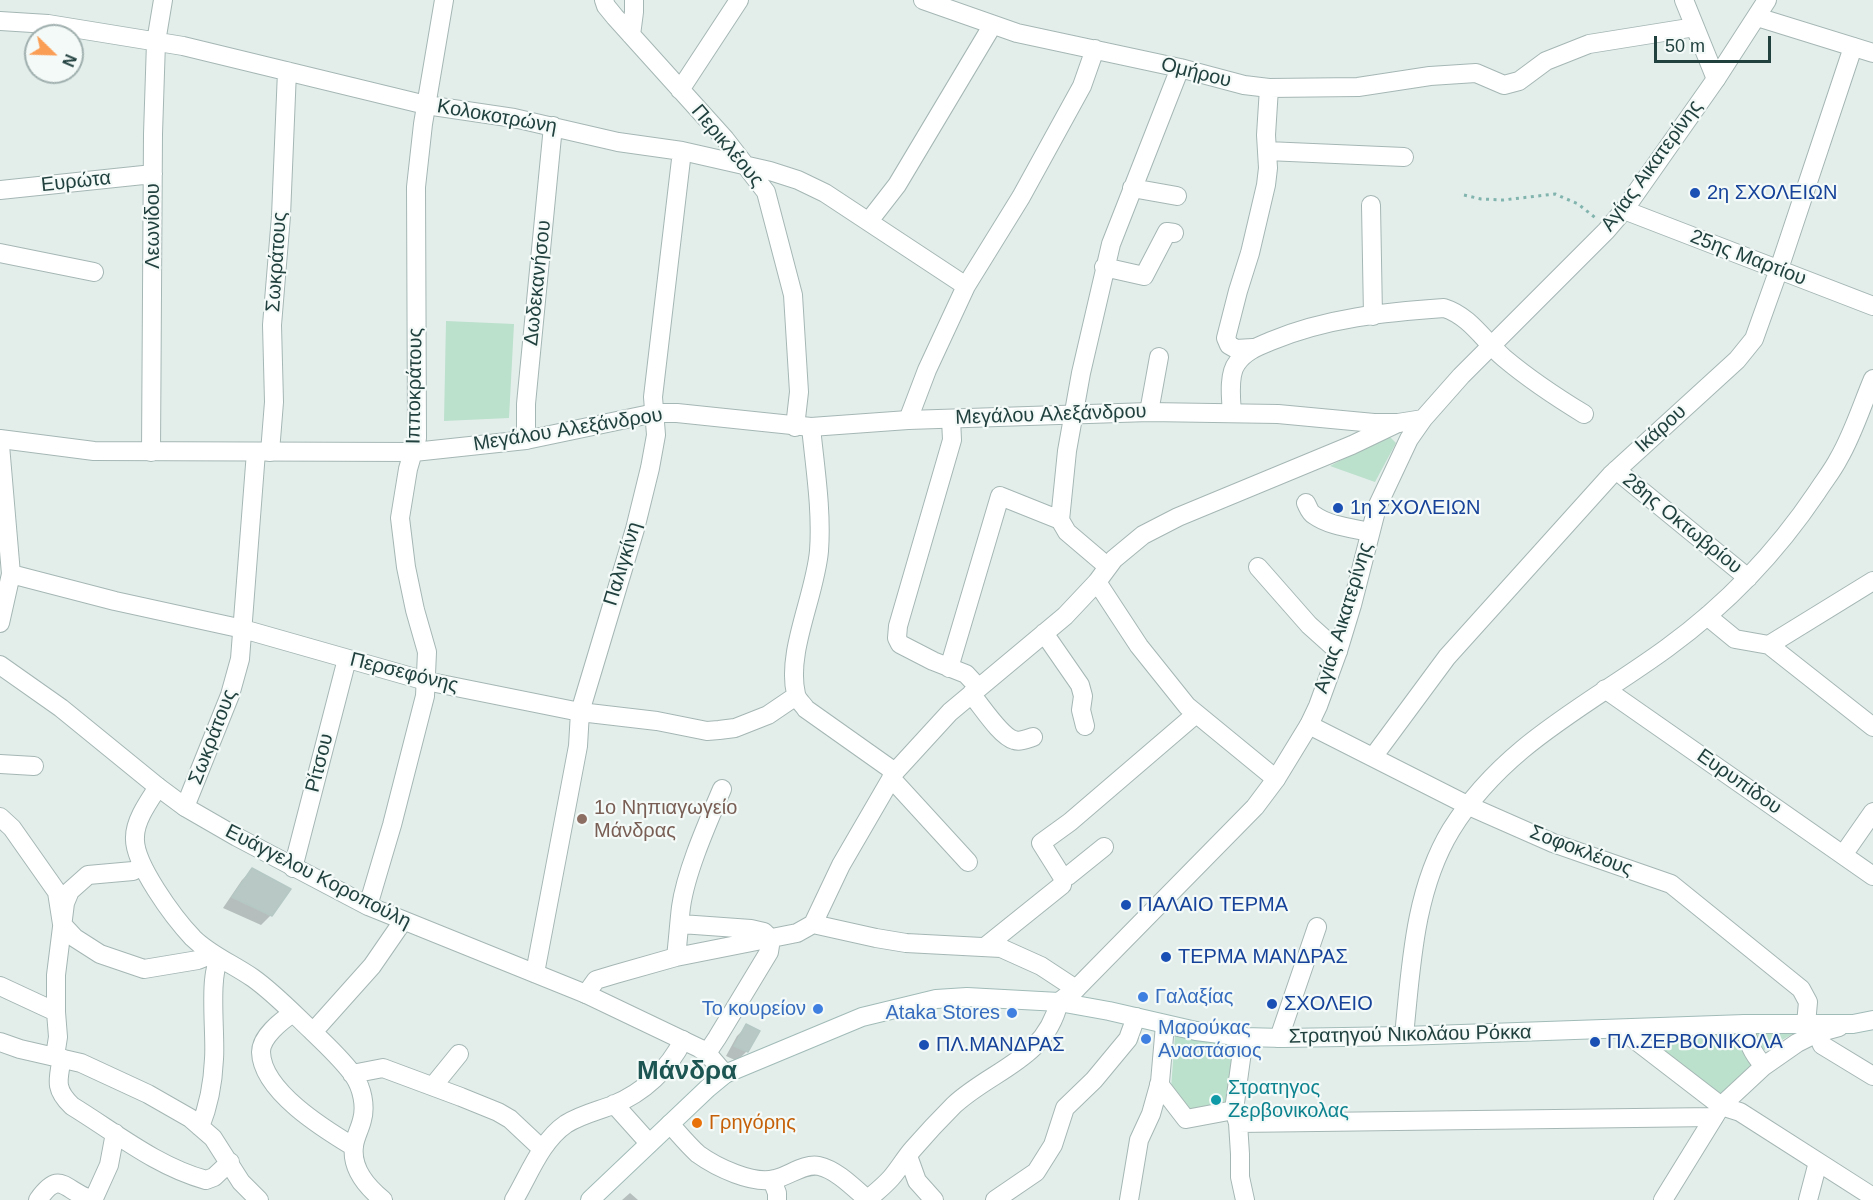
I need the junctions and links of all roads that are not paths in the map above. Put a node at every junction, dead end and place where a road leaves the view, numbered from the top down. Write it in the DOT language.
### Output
graph roads {
  1 [pos="163,0"];
  2 [pos="444,0"];
  3 [pos="604,0"];
  4 [pos="634,0"];
  5 [pos="739,0"];
  6 [pos="923,0"];
  7 [pos="1684,0"];
  8 [pos="1767,0"];
  9 [pos="1757,17"];
  10 [pos="0,21"];
  11 [pos="992,26"];
  12 [pos="1695,27"];
  13 [pos="631,35"];
  14 [pos="156,42"];
  15 [pos="1853,47"];
  16 [pos="1095,49"];
  17 [pos="1873,53"];
  18 [pos="1180,68"];
  19 [pos="287,70"];
  20 [pos="1716,79"];
  21 [pos="1269,88"];
  22 [pos="680,90"];
  23 [pos="426,105"];
  24 [pos="554,126"];
  25 [pos="682,151"];
  26 [pos="1267,151"];
  27 [pos="1404,157"];
  28 [pos="746,166"];
  29 [pos="153,174"];
  30 [pos="1132,188"];
  31 [pos="0,190"];
  32 [pos="1177,196"];
  33 [pos="1371,205"];
  34 [pos="1624,210"];
  35 [pos="869,221"];
  36 [pos="1174,233"];
  37 [pos="0,253"];
  38 [pos="1104,267"];
  39 [pos="1779,269"];
  40 [pos="94,272"];
  41 [pos="966,286"];
  42 [pos="1873,306"];
  43 [pos="1373,316"];
  44 [pos="1491,345"];
  45 [pos="1253,348"];
  46 [pos="1158,357"];
  47 [pos="1873,379"];
  48 [pos="1149,412"];
  49 [pos="655,413"];
  50 [pos="1232,413"];
  51 [pos="1073,414"];
  52 [pos="1584,414"];
  53 [pos="951,419"];
  54 [pos="1423,419"];
  55 [pos="908,420"];
  56 [pos="1398,423"];
  57 [pos="803,427"];
  58 [pos="0,440"];
  59 [pos="526,440"];
  60 [pos="0,445"];
  61 [pos="151,452"];
  62 [pos="263,452"];
  63 [pos="414,453"];
  64 [pos="1616,470"];
  65 [pos="1306,503"];
  66 [pos="1060,520"];
  67 [pos="1370,532"];
  68 [pos="1258,567"];
  69 [pos="11,574"];
  70 [pos="1102,574"];
  71 [pos="1748,578"];
  72 [pos="1873,581"];
  73 [pos="1707,616"];
  74 [pos="0,623"];
  75 [pos="243,629"];
  76 [pos="1044,633"];
  77 [pos="1769,645"];
  78 [pos="1338,651"];
  79 [pos="347,659"];
  80 [pos="0,665"];
  81 [pos="949,668"];
  82 [pos="426,681"];
  83 [pos="1605,689"];
  84 [pos="974,690"];
  85 [pos="796,696"];
  86 [pos="580,712"];
  87 [pos="1196,714"];
  88 [pos="1309,725"];
  89 [pos="1085,726"];
  90 [pos="1873,727"];
  91 [pos="1033,737"];
  92 [pos="1373,757"];
  93 [pos="0,764"];
  94 [pos="34,766"];
  95 [pos="893,775"];
  96 [pos="1276,779"];
  97 [pos="158,788"];
  98 [pos="722,789"];
  99 [pos="1469,806"];
  100 [pos="185,807"];
  101 [pos="1873,812"];
  102 [pos="0,817"];
  103 [pos="1104,847"];
  104 [pos="1843,855"];
  105 [pos="968,862"];
  106 [pos="142,866"];
  107 [pos="293,868"];
  108 [pos="1873,876"];
  109 [pos="1063,878"];
  110 [pos="368,906"];
  111 [pos="404,921"];
  112 [pos="62,924"];
  113 [pos="681,924"];
  114 [pos="813,924"];
  115 [pos="1317,927"];
  116 [pos="771,939"];
  117 [pos="986,946"];
  118 [pos="217,956"];
  119 [pos="676,957"];
  120 [pos="535,973"];
  121 [pos="0,986"];
  122 [pos="1076,989"];
  123 [pos="586,994"];
  124 [pos="1059,1002"];
  125 [pos="56,1012"];
  126 [pos="293,1013"];
  127 [pos="1136,1017"];
  128 [pos="1873,1020"];
  129 [pos="1745,1024"];
  130 [pos="1166,1025"];
  131 [pos="1811,1028"];
  132 [pos="1621,1029"];
  133 [pos="313,1032"];
  134 [pos="1244,1036"];
  135 [pos="1404,1036"];
  136 [pos="1279,1038"];
  137 [pos="683,1040"];
  138 [pos="0,1042"];
  139 [pos="707,1053"];
  140 [pos="459,1054"];
  141 [pos="59,1057"];
  142 [pos="1764,1066"];
  143 [pos="352,1074"];
  144 [pos="725,1074"];
  145 [pos="1873,1076"];
  146 [pos="1160,1084"];
  147 [pos="433,1086"];
  148 [pos="614,1104"];
  149 [pos="1717,1111"];
  150 [pos="1236,1117"];
  151 [pos="670,1124"];
  152 [pos="200,1127"];
  153 [pos="115,1133"];
  154 [pos="649,1143"];
  155 [pos="354,1147"];
  156 [pos="542,1149"];
  157 [pos="908,1156"];
  158 [pos="230,1162"];
  159 [pos="1818,1162"];
  160 [pos="772,1180"];
  161 [pos="1873,1197"];
  162 [pos="38,1200"];
  163 [pos="258,1200"];
  164 [pos="381,1200"];
  165 [pos="514,1200"];
  166 [pos="590,1200"];
  167 [pos="777,1200"];
  168 [pos="867,1200"];
  169 [pos="934,1200"];
  170 [pos="995,1200"];
  171 [pos="1129,1200"];
  172 [pos="1245,1200"];
  173 [pos="1663,1200"];
  174 [pos="1808,1200"];
  1 -- 14 [label="street, Λεωνίδου"];
  2 -- 23 [label="street, Ιπποκράτους"];
  3 -- 13 [label="street, Περικλέους"];
  4 -- 13 [label="street"];
  5 -- 22 [label="street"];
  6 -- 11 [label="street, Ομήρου"];
  7 -- 12 [label="street"];
  8 -- 9 [label="street, Αγίας Αικατερίνης"];
  9 -- 15 [label="street"];
  9 -- 20 [label="street, Αγίας Αικατερίνης"];
  10 -- 14 [label="street, Κολοκοτρώνη"];
  11 -- 16 [label="street, Ομήρου"];
  11 -- 35 [label="street"];
  12 -- 20 [label="street"];
  12 -- 21 [label="street, Ομήρου"];
  13 -- 22 [label="street, Περικλέους"];
  14 -- 19 [label="street, Κολοκοτρώνη"];
  14 -- 29 [label="street, Λεωνίδου"];
  15 -- 17 [label="street"];
  15 -- 39 [label="street, Ικάρου"];
  16 -- 18 [label="street, Ομήρου"];
  16 -- 41 [label="street"];
  18 -- 21 [label="street, Ομήρου"];
  18 -- 30 [label="street"];
  19 -- 23 [label="street, Κολοκοτρώνη"];
  19 -- 62 [label="street, Σωκράτους"];
  20 -- 34 [label="street, Αγίας Αικατερίνης"];
  21 -- 26 [label="street"];
  22 -- 28 [label="street, Περικλέους"];
  23 -- 24 [label="street, Κολοκοτρώνη"];
  23 -- 63 [label="street, Ιπποκράτους"];
  24 -- 25 [label="street, Κολοκοτρώνη"];
  24 -- 59 [label="street, Δωδεκανήσου"];
  25 -- 28 [label="street, Κολοκοτρώνη"];
  25 -- 49 [label="street, Παλιγκίνη"];
  26 -- 27 [label="street"];
  26 -- 45 [label="street"];
  28 -- 35 [label="street, Κολοκοτρώνη"];
  28 -- 57 [label="street, Περικλέους"];
  29 -- 31 [label="street, Ευρώτα"];
  29 -- 61 [label="street, Λεωνίδου"];
  30 -- 32 [label="street"];
  30 -- 38 [label="street"];
  33 -- 43 [label="street"];
  34 -- 39 [label="street, 25ης Μαρτίου"];
  34 -- 44 [label="street, Αγίας Αικατερίνης"];
  35 -- 41 [label="street, Κολοκοτρώνη"];
  36 -- 38 [label="street"];
  37 -- 40 [label="street"];
  38 -- 51 [label="street"];
  39 -- 42 [label="street, 25ης Μαρτίου"];
  39 -- 64 [label="street, Ικάρου"];
  41 -- 55 [label="street"];
  43 -- 44 [label="street"];
  43 -- 45 [label="street"];
  44 -- 52 [label="street"];
  44 -- 54 [label="street, Αγίας Αικατερίνης"];
  45 -- 50 [label="street"];
  46 -- 48 [label="street"];
  47 -- 71 [label="street"];
  48 -- 50 [label="street, Μεγάλου Αλεξάνδρου"];
  48 -- 51 [label="street, Μεγάλου Αλεξάνδρου"];
  49 -- 57 [label="street, Μεγάλου Αλεξάνδρου"];
  49 -- 59 [label="street, Μεγάλου Αλεξάνδρου"];
  49 -- 86 [label="street, Παλιγκίνη"];
  50 -- 56 [label="street, Μεγάλου Αλεξάνδρου"];
  51 -- 53 [label="street, Μεγάλου Αλεξάνδρου"];
  51 -- 66 [label="street"];
  53 -- 55 [label="street, Μεγάλου Αλεξάνδρου"];
  53 -- 81 [label="street"];
  54 -- 56 [label="street, Μεγάλου Αλεξάνδρου"];
  54 -- 67 [label="street, Αγίας Αικατερίνης"];
  55 -- 57 [label="street, Μεγάλου Αλεξάνδρου"];
  56 -- 70 [label="street"];
  57 -- 85 [label="street, Περικλέους"];
  58 -- 61 [label="street, Μεγάλου Αλεξάνδρου"];
  59 -- 63 [label="street, Μεγάλου Αλεξάνδρου"];
  60 -- 69 [label="street"];
  61 -- 62 [label="street, Μεγάλου Αλεξάνδρου"];
  62 -- 63 [label="street, Μεγάλου Αλεξάνδρου"];
  62 -- 75 [label="street, Σωκράτους"];
  63 -- 82 [label="street, Ιπποκράτους"];
  64 -- 71 [label="street, 28ης Οκτωβρίου"];
  64 -- 92 [label="street, Ικάρου"];
  65 -- 67 [label="street"];
  66 -- 70 [label="street"];
  66 -- 81 [label="street"];
  67 -- 78 [label="street, Αγίας Αικατερίνης"];
  68 -- 78 [label="street"];
  69 -- 74 [label="street"];
  69 -- 75 [label="street, Περσεφόνης"];
  70 -- 76 [label="street"];
  70 -- 87 [label="street"];
  71 -- 73 [label="street"];
  72 -- 77 [label="street"];
  73 -- 77 [label="street"];
  73 -- 83 [label="street"];
  75 -- 79 [label="street, Περσεφόνης"];
  75 -- 100 [label="street, Σωκράτους"];
  76 -- 84 [label="street"];
  76 -- 89 [label="street"];
  77 -- 90 [label="street"];
  78 -- 88 [label="street, Αγίας Αικατερίνης"];
  79 -- 82 [label="street, Περσεφόνης"];
  79 -- 107 [label="street, Ρίτσου"];
  80 -- 97 [label="street, Ευάγγελου Κοροπούλη"];
  81 -- 84 [label="street"];
  82 -- 86 [label="street, Περσεφόνης"];
  82 -- 110 [label="street, Ιπποκράτους"];
  83 -- 99 [label="street"];
  83 -- 104 [label="street, Ευρυπίδου"];
  84 -- 91 [label="street"];
  84 -- 95 [label="street"];
  85 -- 86 [label="street, Περσεφόνης"];
  85 -- 95 [label="street"];
  86 -- 120 [label="street, Παλιγκίνη"];
  87 -- 96 [label="street"];
  87 -- 109 [label="street"];
  88 -- 92 [label="street, Σοφοκλέους"];
  88 -- 96 [label="street, Αγίας Αικατερίνης"];
  92 -- 99 [label="street, Σοφοκλέους"];
  93 -- 94 [label="street"];
  95 -- 105 [label="street"];
  95 -- 114 [label="street"];
  96 -- 122 [label="street, Αγίας Αικατερίνης"];
  97 -- 100 [label="street, Ευάγγελου Κοροπούλη"];
  97 -- 106 [label="street"];
  98 -- 113 [label="street"];
  99 -- 131 [label="street, Σοφοκλέους"];
  99 -- 135 [label="street"];
  100 -- 107 [label="street, Ευάγγελου Κοροπούλη"];
  101 -- 104 [label="street"];
  102 -- 112 [label="street"];
  103 -- 109 [label="street"];
  104 -- 108 [label="street, Ευρυπίδου"];
  106 -- 112 [label="street"];
  106 -- 118 [label="street"];
  107 -- 110 [label="street, Ευάγγελου Κοροπούλη"];
  109 -- 117 [label="street"];
  110 -- 111 [label="street, Ευάγγελου Κοροπούλη"];
  111 -- 120 [label="street, Ευάγγελου Κοροπούλη"];
  111 -- 133 [label="street"];
  112 -- 118 [label="street"];
  112 -- 125 [label="street"];
  113 -- 116 [label="street"];
  113 -- 119 [label="street"];
  114 -- 116 [label="street"];
  114 -- 117 [label="street"];
  115 -- 136 [label="street"];
  116 -- 119 [label="street"];
  116 -- 139 [label="street"];
  117 -- 122 [label="street"];
  118 -- 126 [label="street"];
  118 -- 152 [label="street"];
  119 -- 123 [label="street"];
  120 -- 123 [label="street, Ευάγγελου Κοροπούλη"];
  121 -- 125 [label="street"];
  122 -- 124 [label="street, Αγίας Αικατερίνης"];
  123 -- 137 [label="street, Ευάγγελου Κοροπούλη"];
  124 -- 127 [label="street, Στρατηγού Νικολάου Ρόκκα"];
  124 -- 144 [label="street, Στρατηγού Νικολάου Ρόκκα"];
  124 -- 157 [label="street"];
  125 -- 141 [label="street"];
  126 -- 133 [label="street"];
  126 -- 155 [label="street"];
  127 -- 130 [label="street, Στρατηγού Νικολάου Ρόκκα"];
  127 -- 170 [label="street"];
  128 -- 131 [label="street, Στρατηγού Νικολάου Ρόκκα"];
  129 -- 131 [label="street, Στρατηγού Νικολάου Ρόκκα"];
  129 -- 132 [label="street, Στρατηγού Νικολάου Ρόκκα"];
  129 -- 142 [label="street"];
  130 -- 134 [label="street, Στρατηγού Νικολάου Ρόκκα"];
  130 -- 146 [label="street"];
  131 -- 142 [label="street"];
  131 -- 145 [label="street"];
  132 -- 135 [label="street, Στρατηγού Νικολάου Ρόκκα"];
  132 -- 149 [label="street"];
  133 -- 143 [label="street"];
  134 -- 136 [label="street, Στρατηγού Νικολάου Ρόκκα"];
  134 -- 150 [label="street"];
  135 -- 136 [label="street, Στρατηγού Νικολάου Ρόκκα"];
  137 -- 139 [label="street, Ευάγγελου Κοροπούλη"];
  137 -- 148 [label="street"];
  138 -- 141 [label="street"];
  139 -- 144 [label="street, Ευάγγελου Κοροπούλη"];
  140 -- 147 [label="street"];
  141 -- 152 [label="street"];
  141 -- 153 [label="street"];
  142 -- 149 [label="street"];
  143 -- 147 [label="street"];
  143 -- 155 [label="street"];
  144 -- 151 [label="street, Στρατηγού Νικολάου Ρόκκα"];
  146 -- 150 [label="street"];
  146 -- 171 [label="street"];
  147 -- 156 [label="street"];
  148 -- 154 [label="street"];
  148 -- 156 [label="street"];
  149 -- 150 [label="street"];
  149 -- 159 [label="street"];
  149 -- 173 [label="street"];
  150 -- 172 [label="street"];
  151 -- 154 [label="street, Στρατηγού Νικολάου Ρόκκα"];
  151 -- 160 [label="street"];
  152 -- 158 [label="street"];
  153 -- 158 [label="street"];
  153 -- 162 [label="street"];
  154 -- 166 [label="street, Στρατηγού Νικολάου Ρόκκα"];
  155 -- 164 [label="street"];
  156 -- 165 [label="street"];
  157 -- 168 [label="street"];
  157 -- 169 [label="street"];
  158 -- 163 [label="street"];
  159 -- 161 [label="street"];
  159 -- 174 [label="street"];
  160 -- 167 [label="street"];
  160 -- 168 [label="street"];
}
